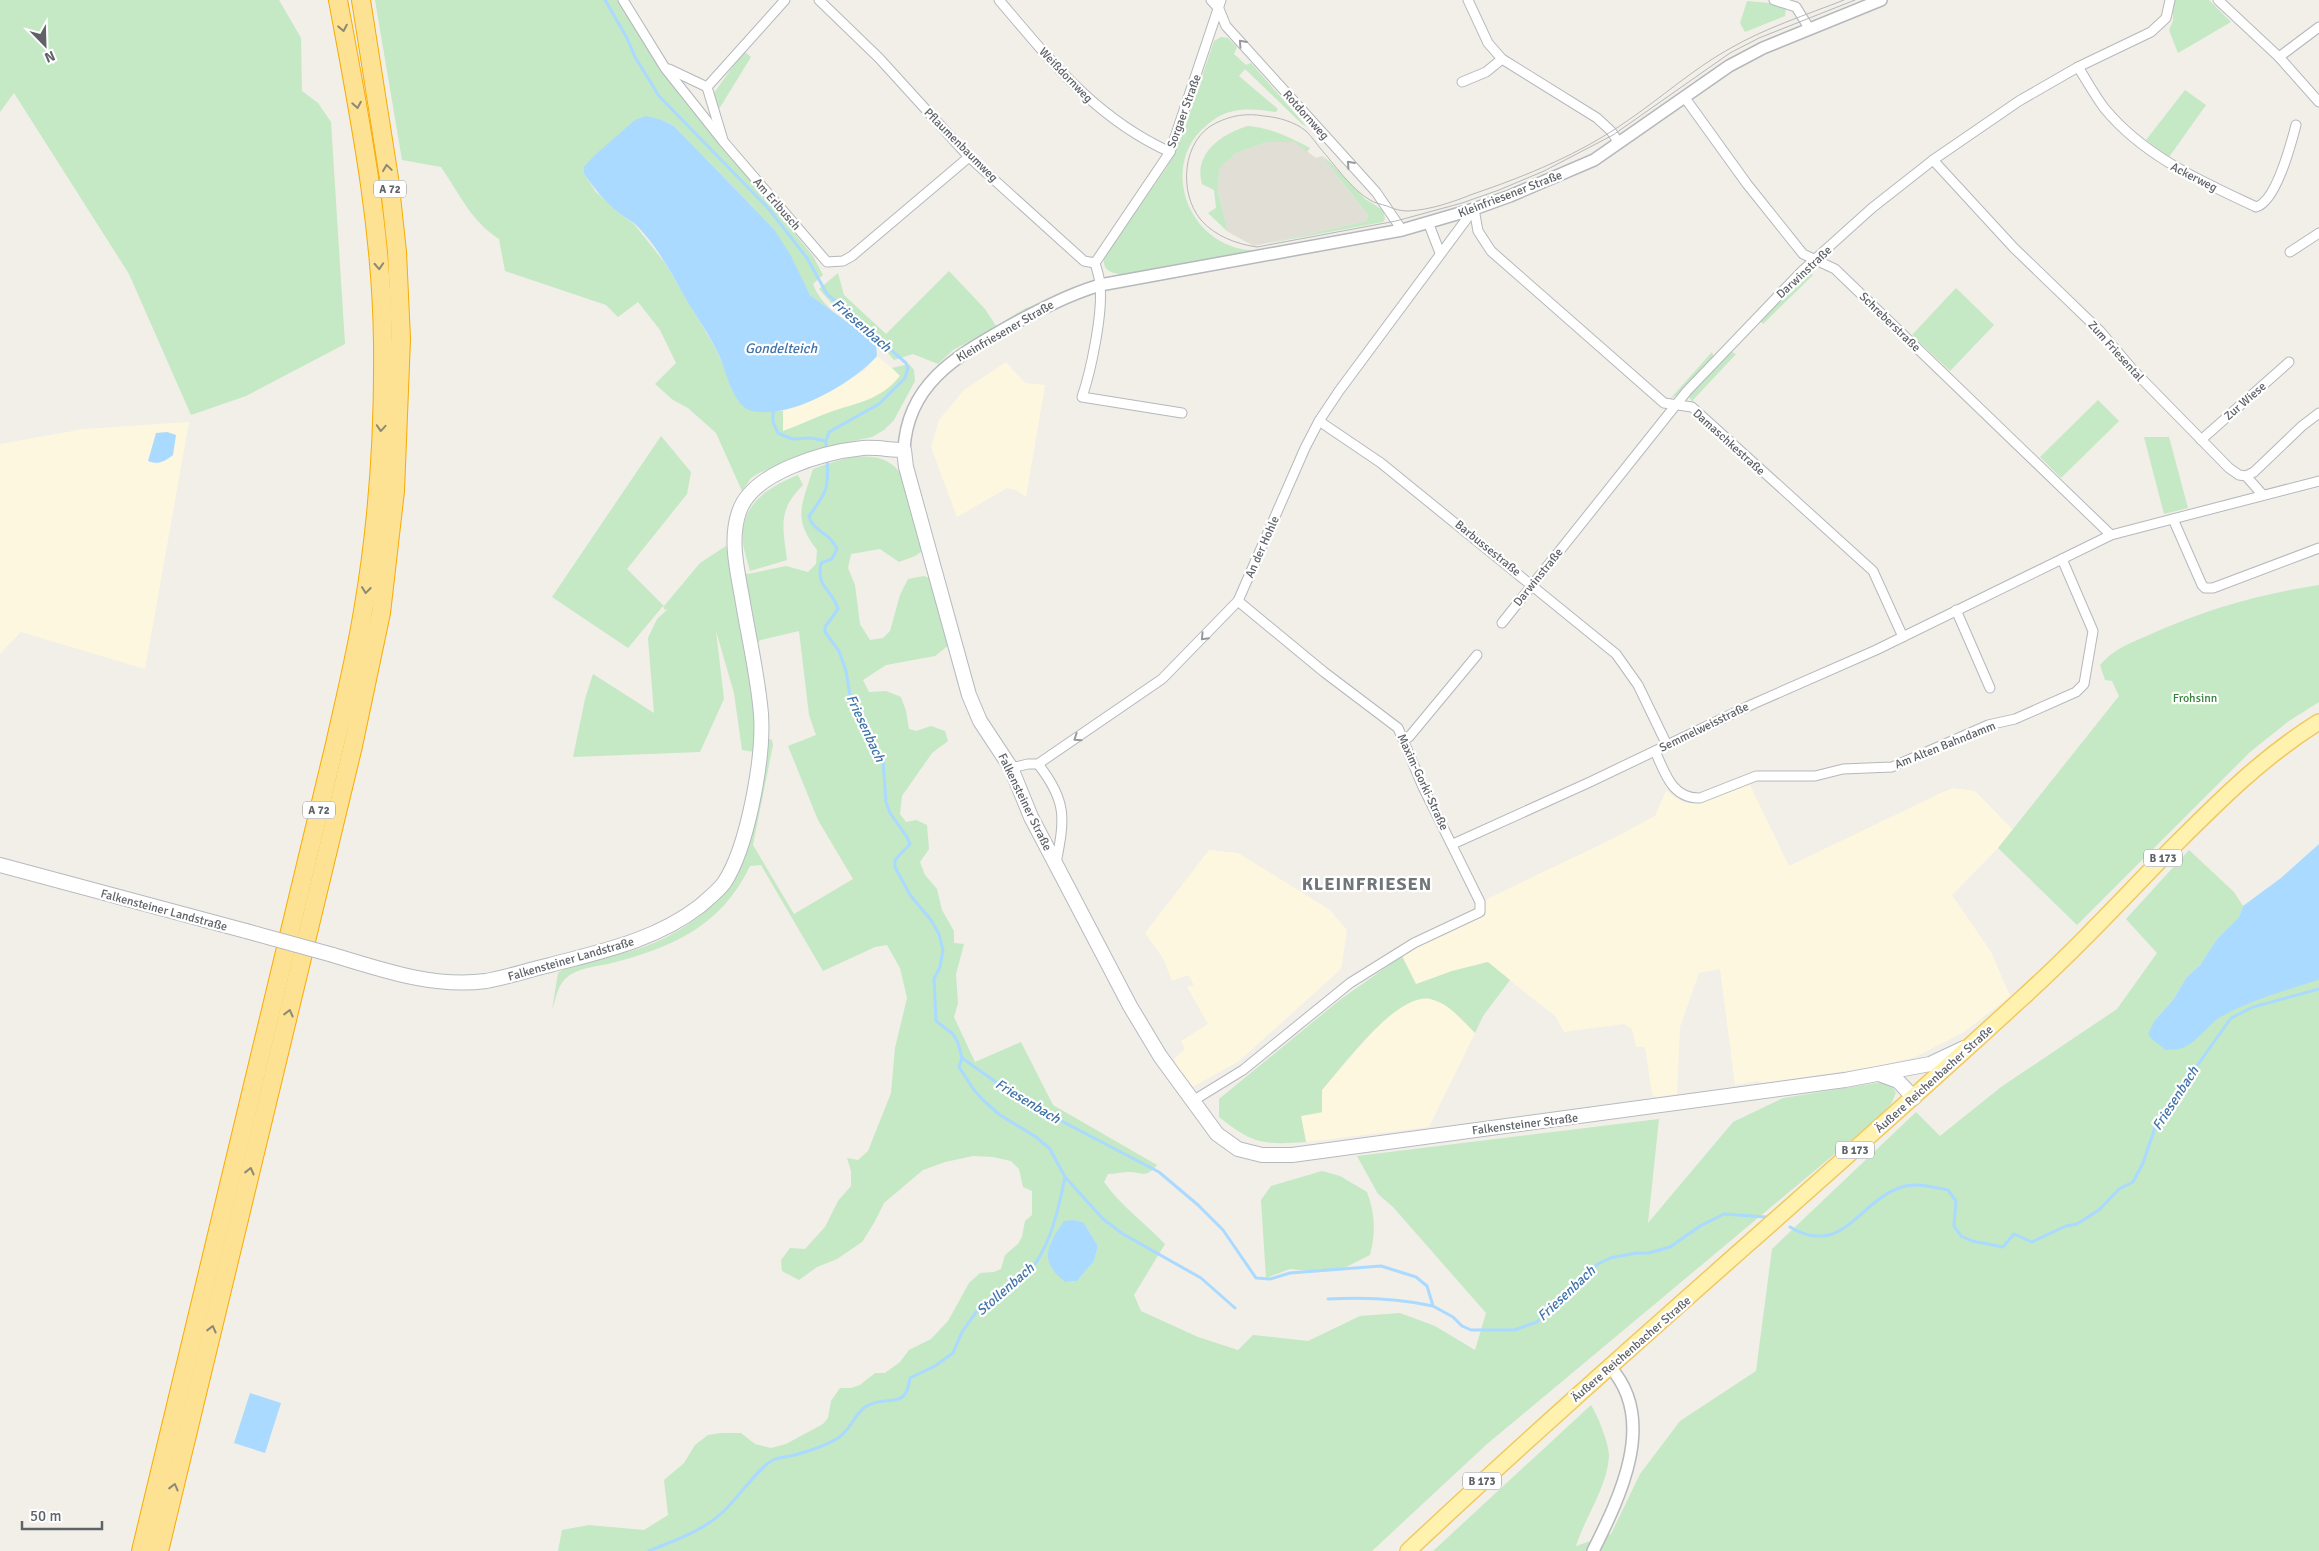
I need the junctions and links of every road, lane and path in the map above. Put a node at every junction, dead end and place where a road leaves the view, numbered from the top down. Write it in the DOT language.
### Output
graph roads {
  1 [pos="338,0"];
  2 [pos="361,0"];
  3 [pos="623,0"];
  4 [pos="785,0"];
  5 [pos="819,0"];
  6 [pos="999,0"];
  7 [pos="1211,0"];
  8 [pos="1468,0"];
  9 [pos="1774,0"];
  10 [pos="1881,0"];
  11 [pos="2170,0"];
  12 [pos="2218,0"];
  13 [pos="1220,4"];
  14 [pos="2319,27"];
  15 [pos="1810,28"];
  16 [pos="2279,57"];
  17 [pos="1502,59"];
  18 [pos="2078,67"];
  19 [pos="665,68"];
  20 [pos="1462,82"];
  21 [pos="707,87"];
  22 [pos="1685,98"];
  23 [pos="2319,102"];
  24 [pos="2296,125"];
  25 [pos="723,141"];
  26 [pos="1619,143"];
  27 [pos="1170,152"];
  28 [pos="969,157"];
  29 [pos="1933,160"];
  30 [pos="1474,209"];
  31 [pos="1428,222"];
  32 [pos="1402,230"];
  33 [pos="2319,234"];
  34 [pos="2290,252"];
  35 [pos="1440,253"];
  36 [pos="1816,260"];
  37 [pos="1095,263"];
  38 [pos="1100,285"];
  39 [pos="2289,362"];
  40 [pos="1678,404"];
  41 [pos="1182,413"];
  42 [pos="2319,413"];
  43 [pos="1319,421"];
  44 [pos="2201,440"];
  45 [pos="904,450"];
  46 [pos="2246,476"];
  47 [pos="2319,481"];
  48 [pos="2262,494"];
  49 [pos="2173,519"];
  50 [pos="2111,535"];
  51 [pos="2319,548"];
  52 [pos="2062,558"];
  53 [pos="1532,584"];
  54 [pos="1238,601"];
  55 [pos="1956,610"];
  56 [pos="1502,623"];
  57 [pos="1903,637"];
  58 [pos="1476,655"];
  59 [pos="1990,688"];
  60 [pos="2319,722"];
  61 [pos="1404,738"];
  62 [pos="1667,745"];
  63 [pos="1654,751"];
  64 [pos="1038,764"];
  65 [pos="1011,768"];
  66 [pos="1453,844"];
  67 [pos="1056,863"];
  68 [pos="0,866"];
  69 [pos="1972,1044"];
  70 [pos="1906,1068"];
  71 [pos="1878,1074"];
  72 [pos="1926,1087"];
  73 [pos="1914,1098"];
  74 [pos="1192,1102"];
  75 [pos="1610,1367"];
  76 [pos="141,1551"];
  77 [pos="158,1551"];
  78 [pos="1408,1551"];
  79 [pos="1594,1551"];
  1 -- 76 [label="highway, A 72, one-way"];
  77 -- 2 [label="highway, A 72, one-way"];
  3 -- 19 [label="street, Am Erlbusch"];
  4 -- 21 [label="street"];
  5 -- 28 [label="street, Pflaumenbaumweg"];
  6 -- 27 [label="street, Weißdornweg"];
  7 -- 13 [label="street, Rotdornweg"];
  8 -- 17 [label="street"];
  9 -- 15 [label="street"];
  10 -- 15 [label="street, Kleinfriesener Straße"];
  11 -- 18 [label="street, Darwinstraße"];
  12 -- 16 [label="street"];
  13 -- 27 [label="street, Sorgaer Straße"];
  32 -- 13 [label="street, Rotdornweg, one-way"];
  14 -- 16 [label="street"];
  15 -- 22 [label="street, Kleinfriesener Straße"];
  16 -- 23 [label="street"];
  17 -- 20 [label="street"];
  17 -- 26 [label="street"];
  18 -- 24 [label="street, Ackerweg"];
  18 -- 29 [label="street, Darwinstraße"];
  19 -- 21 [label="street"];
  19 -- 25 [label="street, Am Erlbusch"];
  21 -- 25 [label="street"];
  22 -- 26 [label="street, Kleinfriesener Straße"];
  22 -- 36 [label="street, Schreberstraße"];
  25 -- 28 [label="street, Am Erlbusch"];
  26 -- 30 [label="street, Kleinfriesener Straße"];
  27 -- 37 [label="street, Sorgaer Straße"];
  28 -- 37 [label="street, Pflaumenbaumweg"];
  29 -- 36 [label="street, Darwinstraße"];
  29 -- 44 [label="street, Zum Friesental"];
  30 -- 31 [label="street, Kleinfriesener Straße"];
  30 -- 35 [label="street, An der Hohle"];
  30 -- 40 [label="street, Damaschkestraße"];
  31 -- 32 [label="street, Kleinfriesener Straße"];
  31 -- 35 [label="street"];
  32 -- 38 [label="street, Kleinfriesener Straße"];
  33 -- 34 [label="street"];
  35 -- 43 [label="street, An der Hohle"];
  36 -- 40 [label="street, Darwinstraße"];
  36 -- 50 [label="street, Schreberstraße"];
  37 -- 38 [label="street"];
  38 -- 41 [label="street"];
  38 -- 45 [label="street, Kleinfriesener Straße"];
  39 -- 44 [label="street, Zur Wiese"];
  40 -- 53 [label="street, Darwinstraße"];
  40 -- 57 [label="street, Damaschkestraße"];
  42 -- 46 [label="street"];
  43 -- 53 [label="street, Barbussestraße"];
  43 -- 54 [label="street, An der Hohle"];
  44 -- 46 [label="street, Zum Friesental"];
  45 -- 65 [label="main road, Falkensteiner Straße"];
  45 -- 68 [label="main road, Falkensteiner Landstraße, bridge"];
  46 -- 48 [label="street, Zum Friesental"];
  47 -- 48 [label="street"];
  48 -- 49 [label="street, Semmelweisstraße"];
  49 -- 50 [label="street, Semmelweisstraße"];
  49 -- 51 [label="street"];
  50 -- 52 [label="street, Semmelweisstraße"];
  52 -- 55 [label="street, Semmelweisstraße"];
  52 -- 63 [label="street, Am Alten Bahndamm"];
  53 -- 56 [label="street, Darwinstraße"];
  53 -- 62 [label="street, Barbussestraße"];
  54 -- 61 [label="street, Maxim-Gorki-Straße"];
  54 -- 64 [label="street, An der Hohle, one-way"];
  55 -- 57 [label="street, Semmelweisstraße"];
  55 -- 59 [label="street"];
  57 -- 62 [label="street, Semmelweisstraße"];
  58 -- 61 [label="street"];
  60 -- 69 [label="main road, Äußere Reichenbacher Straße / B 173"];
  61 -- 66 [label="street, Maxim-Gorki-Straße"];
  62 -- 63 [label="street, Semmelweisstraße"];
  63 -- 66 [label="street, Semmelweisstraße"];
  64 -- 65 [label="street, An der Hohle"];
  64 -- 67 [label="street"];
  65 -- 67 [label="main road, Falkensteiner Straße"];
  66 -- 74 [label="street, Maxim-Gorki-Straße"];
  67 -- 74 [label="main road, Falkensteiner Straße"];
  69 -- 70 [label="main road, Falkensteiner Straße"];
  69 -- 72 [label="main road, Äußere Reichenbacher Straße / B 173"];
  70 -- 71 [label="main road, Falkensteiner Straße"];
  70 -- 72 [label="main road"];
  71 -- 73 [label="main road"];
  71 -- 74 [label="main road, Falkensteiner Straße"];
  72 -- 73 [label="main road, Äußere Reichenbacher Straße / B 173"];
  73 -- 75 [label="main road, Äußere Reichenbacher Straße / B 173"];
  75 -- 78 [label="main road, Äußere Reichenbacher Straße / B 173"];
  75 -- 79 [label="street"];
}
